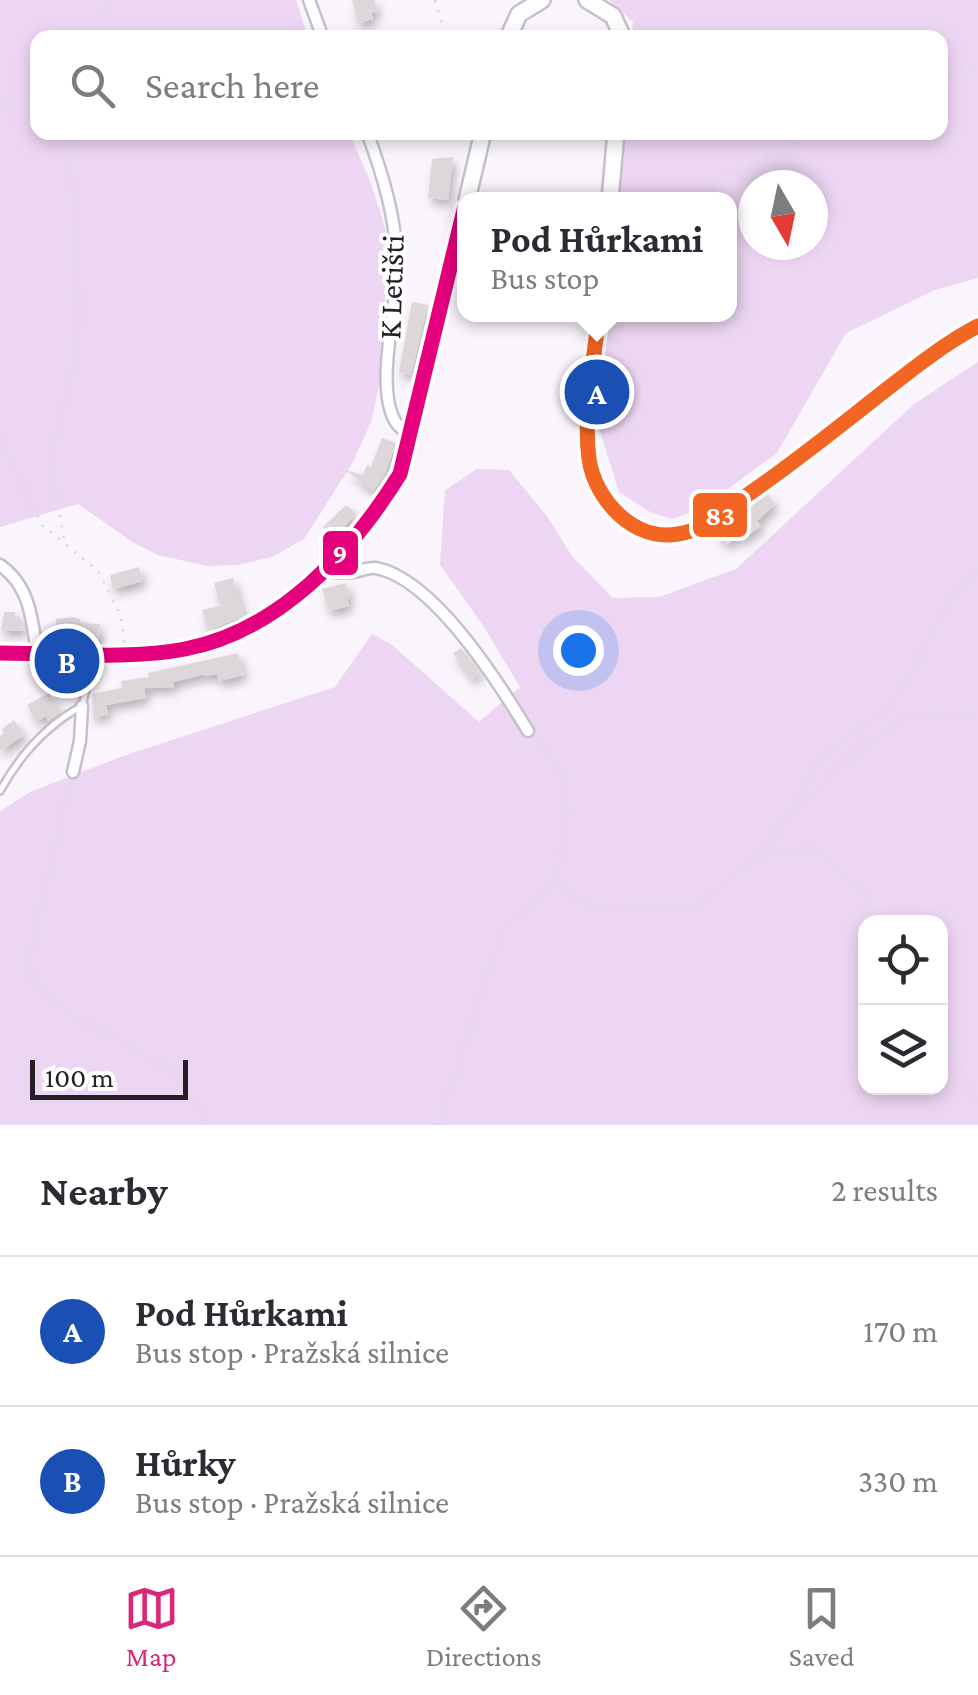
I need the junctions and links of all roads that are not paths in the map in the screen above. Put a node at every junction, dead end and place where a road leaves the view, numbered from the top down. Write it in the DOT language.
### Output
graph roads {
  1 [pos="309,0"];
  2 [pos="542,0"];
  3 [pos="587,0"];
  4 [pos="320,30"];
  5 [pos="512,30"];
  6 [pos="619,30"];
  7 [pos="370,140"];
  8 [pos="481,140"];
  9 [pos="615,140"];
  10 [pos="469,192"];
  11 [pos="611,192"];
  12 [pos="457,240"];
  13 [pos="598,322"];
  14 [pos="978,326"];
  15 [pos="412,436"];
  16 [pos="0,565"];
  17 [pos="322,571"];
  18 [pos="88,652"];
  19 [pos="0,653"];
  20 [pos="36,653"];
  21 [pos="82,706"];
  22 [pos="528,731"];
  23 [pos="73,772"];
  24 [pos="0,792"];
  1 -- 4 [label="street"];
  2 -- 5 [label="street"];
  3 -- 6 [label="street"];
  7 -- 15 [label="street, K Letišti"];
  8 -- 10 [label="street"];
  9 -- 11 [label="street"];
  12 -- 15 [label="street"];
  13 -- 14 [label="street"];
  15 -- 17 [label="street"];
  16 -- 20 [label="street"];
  17 -- 18 [label="street"];
  17 -- 22 [label="street"];
  18 -- 20 [label="street"];
  18 -- 21 [label="lane"];
  19 -- 20 [label="street"];
  21 -- 23 [label="street"];
  21 -- 24 [label="lane"];
}
